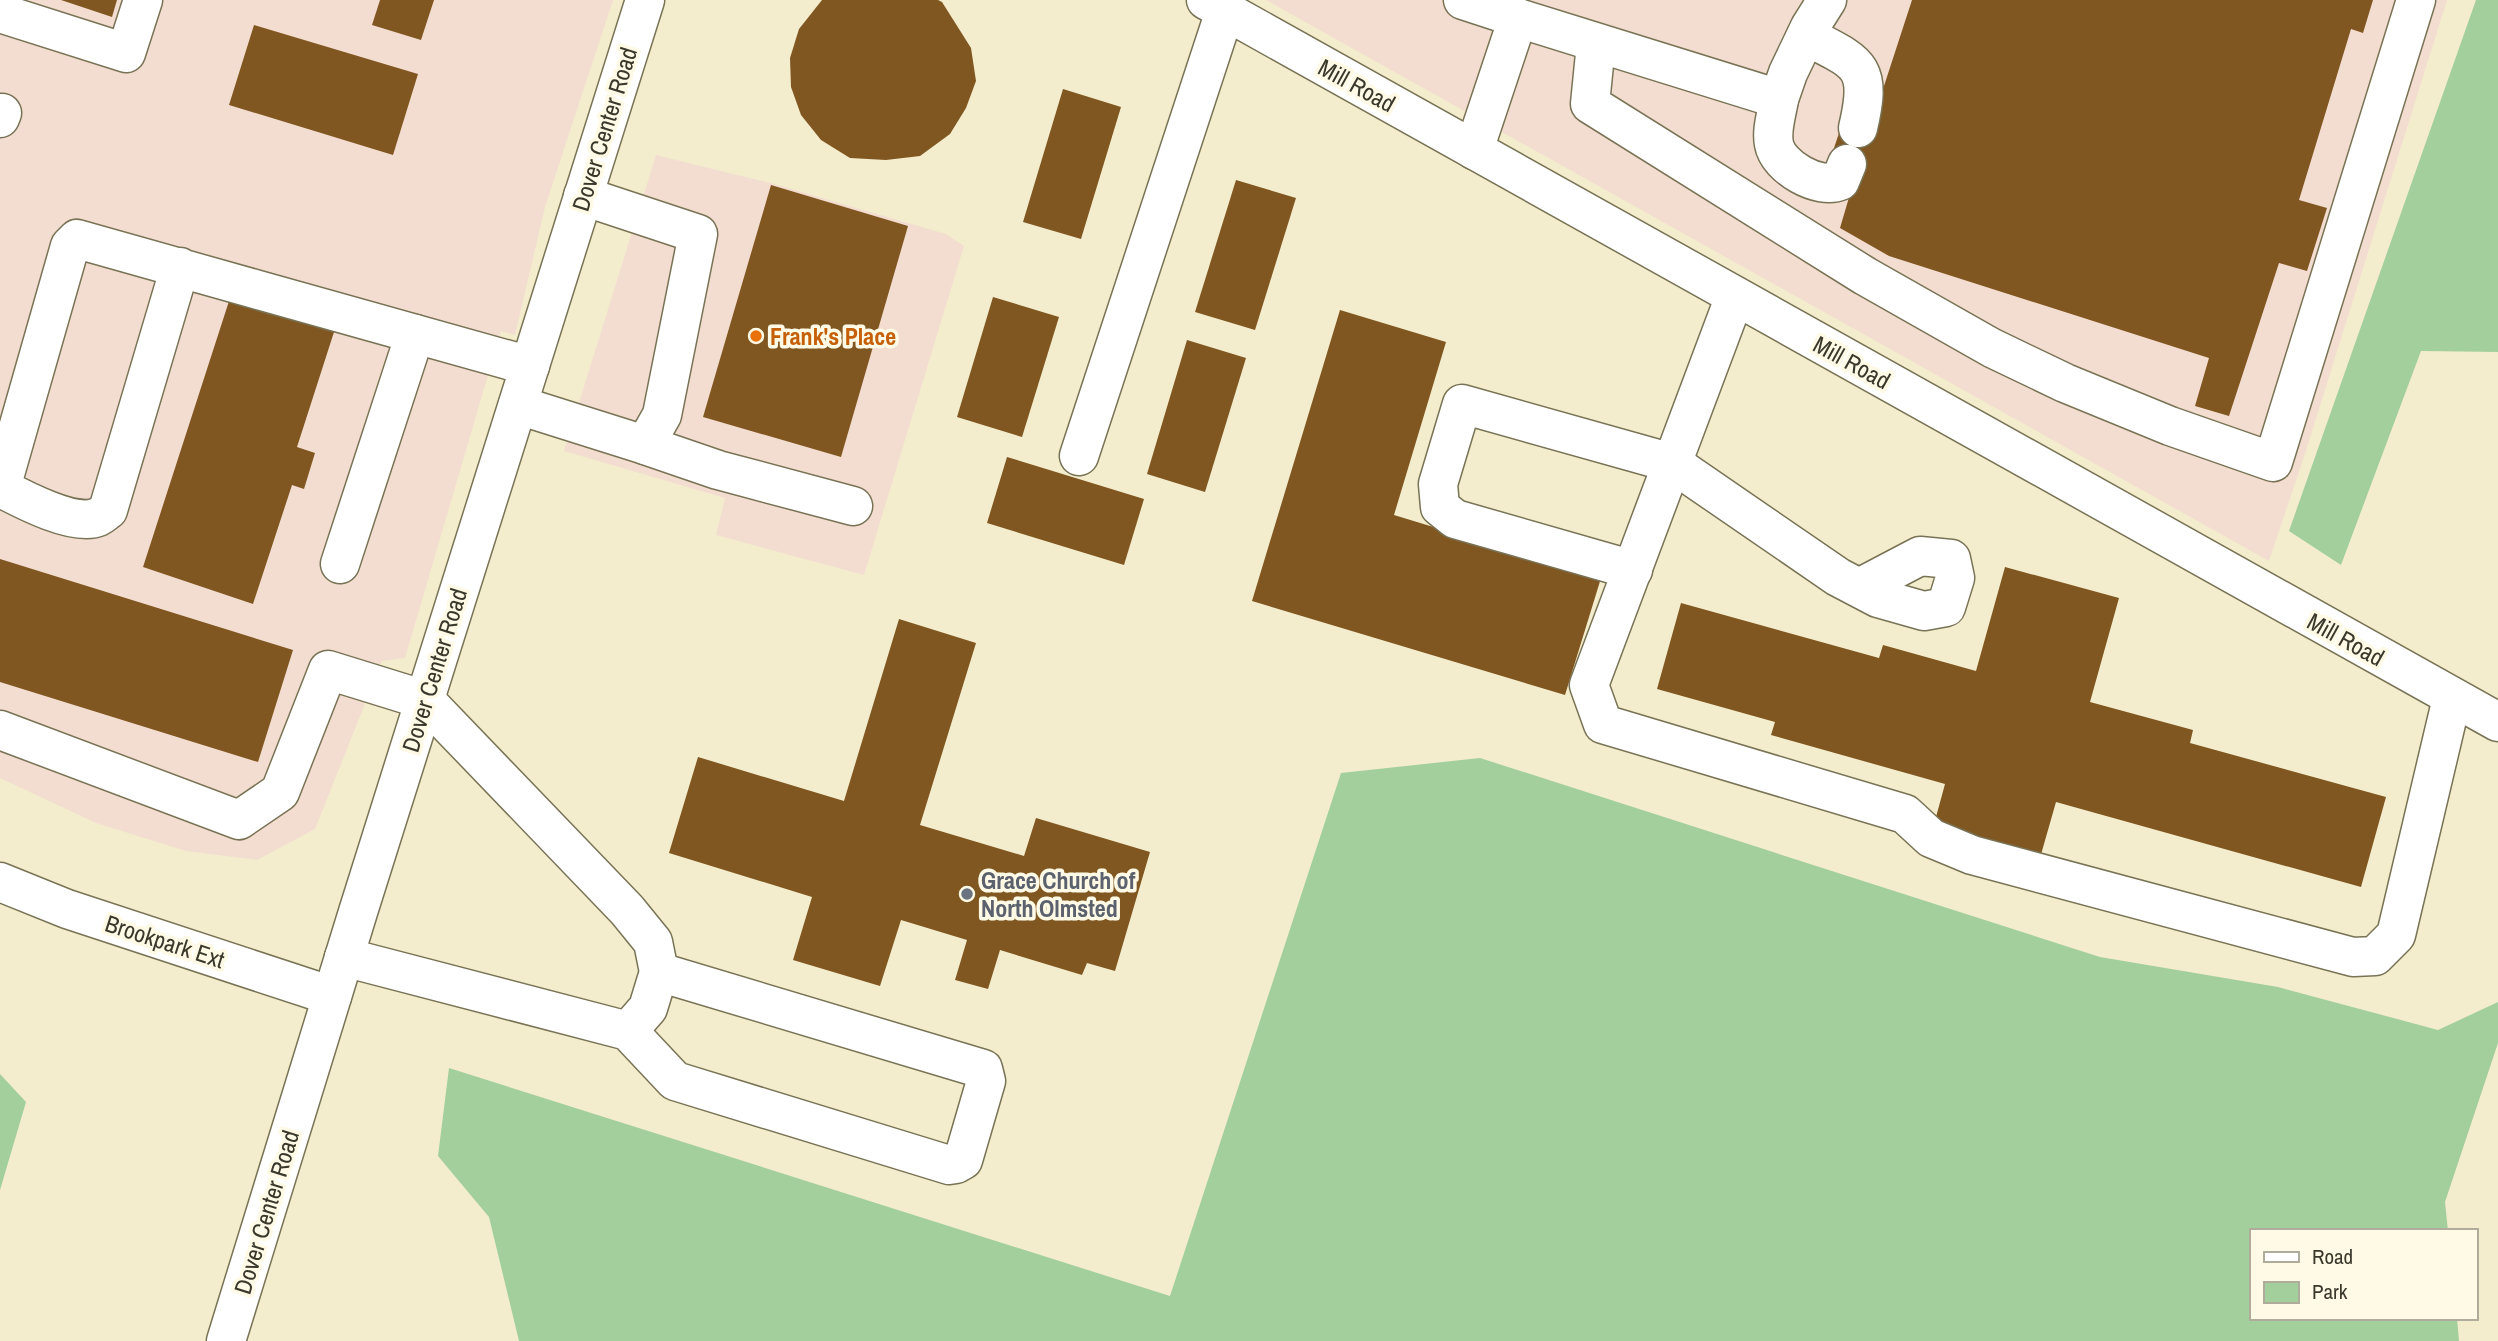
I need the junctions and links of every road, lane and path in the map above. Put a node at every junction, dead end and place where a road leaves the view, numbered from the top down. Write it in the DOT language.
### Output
graph roads {
  1 [pos="143,0"];
  2 [pos="645,0"];
  3 [pos="1463,0"];
  4 [pos="1827,0"];
  5 [pos="2416,0"];
  6 [pos="1216,5"];
  7 [pos="0,13"];
  8 [pos="1518,18"];
  9 [pos="1806,36"];
  10 [pos="1596,44"];
  11 [pos="1779,99"];
  12 [pos="1474,150"];
  13 [pos="583,196"];
  14 [pos="180,267"];
  15 [pos="1735,296"];
  16 [pos="415,334"];
  17 [pos="530,366"];
  18 [pos="518,405"];
  19 [pos="645,445"];
  20 [pos="1079,456"];
  21 [pos="1672,463"];
  22 [pos="853,506"];
  23 [pos="340,564"];
  24 [pos="1633,570"];
  25 [pos="1859,588"];
  26 [pos="2452,698"];
  27 [pos="425,700"];
  28 [pos="2498,722"];
  29 [pos="0,730"];
  30 [pos="0,882"];
  31 [pos="344,957"];
  32 [pos="659,972"];
  33 [pos="332,996"];
  34 [pos="628,1031"];
  35 [pos="226,1341"];
  1 -- 7 [label="street"];
  2 -- 13 [label="street, Dover Center Road"];
  3 -- 8 [label="street"];
  4 -- 9 [label="street"];
  5 -- 10 [label="street"];
  6 -- 12 [label="street, Mill Road"];
  6 -- 20 [label="street"];
  8 -- 10 [label="street"];
  8 -- 12 [label="street"];
  9 -- 11 [label="street"];
  9 -- 11 [label="street"];
  10 -- 11 [label="street"];
  12 -- 15 [label="street, Mill Road"];
  13 -- 17 [label="street, Dover Center Road"];
  13 -- 19 [label="street"];
  14 -- 14 [label="street"];
  14 -- 16 [label="street"];
  15 -- 21 [label="street"];
  15 -- 26 [label="street, Mill Road"];
  16 -- 17 [label="street"];
  16 -- 23 [label="street"];
  17 -- 18 [label="street, Dover Center Road"];
  18 -- 19 [label="street"];
  18 -- 27 [label="street, Dover Center Road"];
  19 -- 22 [label="street"];
  21 -- 24 [label="street"];
  21 -- 24 [label="street"];
  21 -- 25 [label="street"];
  24 -- 26 [label="street"];
  26 -- 28 [label="street, Mill Road"];
  27 -- 29 [label="street"];
  27 -- 31 [label="street, Dover Center Road"];
  27 -- 32 [label="street"];
  30 -- 33 [label="street, Brookpark Ext"];
  31 -- 33 [label="street, Dover Center Road"];
  31 -- 34 [label="street"];
  32 -- 34 [label="street"];
  32 -- 34 [label="street"];
  33 -- 35 [label="street, Dover Center Road"];
}
